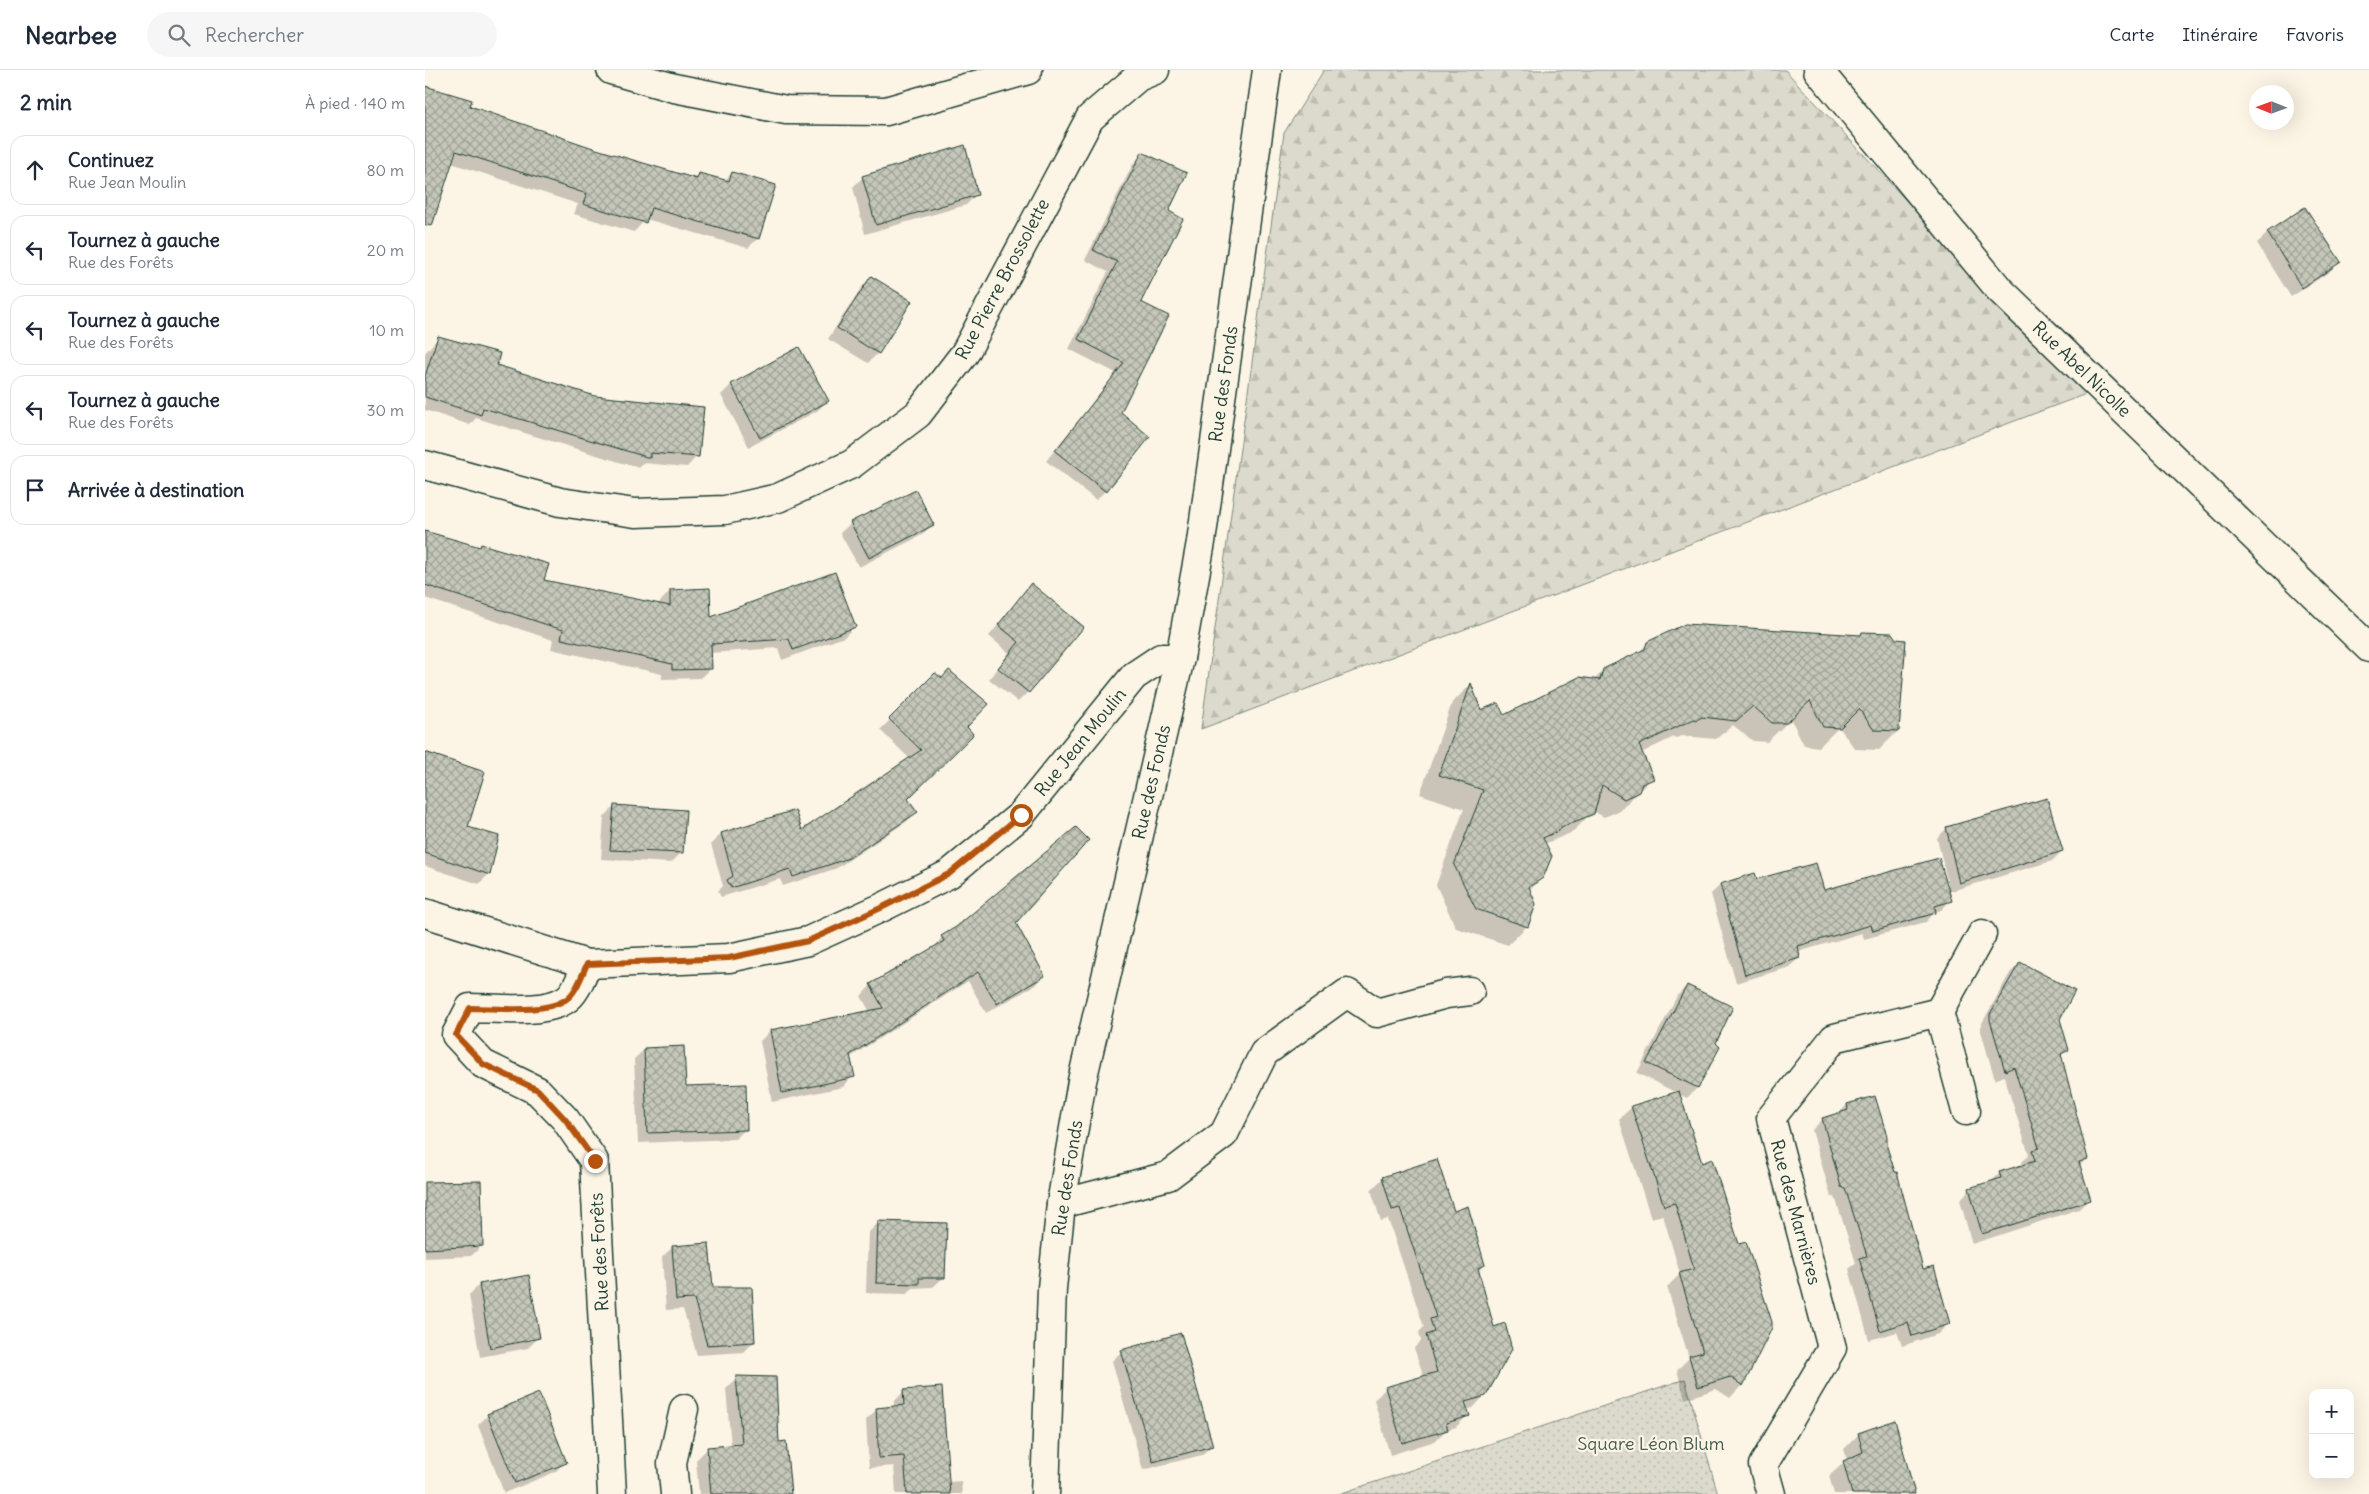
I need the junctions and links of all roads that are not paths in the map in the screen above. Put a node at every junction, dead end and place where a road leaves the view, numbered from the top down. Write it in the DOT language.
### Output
graph roads {
  1 [pos="611,70"];
  2 [pos="1028,70"];
  3 [pos="1155,70"];
  4 [pos="1267,70"];
  5 [pos="1818,70"];
  6 [pos="425,465"];
  7 [pos="2369,648"];
  8 [pos="1180,658"];
  9 [pos="425,913"];
  10 [pos="1982,934"];
  11 [pos="587,964"];
  12 [pos="1470,991"];
  13 [pos="1939,1012"];
  14 [pos="1966,1110"];
  15 [pos="1061,1204"];
  16 [pos="684,1409"];
  17 [pos="612,1494"];
  18 [pos="675,1494"];
  19 [pos="1045,1494"];
  20 [pos="1771,1494"];
  1 -- 2 [label="street"];
  3 -- 6 [label="street, Rue Pierre Brossolette"];
  4 -- 8 [label="street, Rue des Fonds"];
  5 -- 7 [label="street, Rue Abel Nicolle"];
  8 -- 11 [label="street, Rue Jean Moulin"];
  8 -- 15 [label="street, Rue des Fonds"];
  9 -- 11 [label="street, Rue Jean Moulin"];
  10 -- 13 [label="street"];
  11 -- 17 [label="street, Rue des Forêts"];
  12 -- 15 [label="street"];
  13 -- 14 [label="street"];
  13 -- 20 [label="street, Rue des Marnières"];
  15 -- 19 [label="street, Rue des Fonds"];
  16 -- 18 [label="street"];
}
